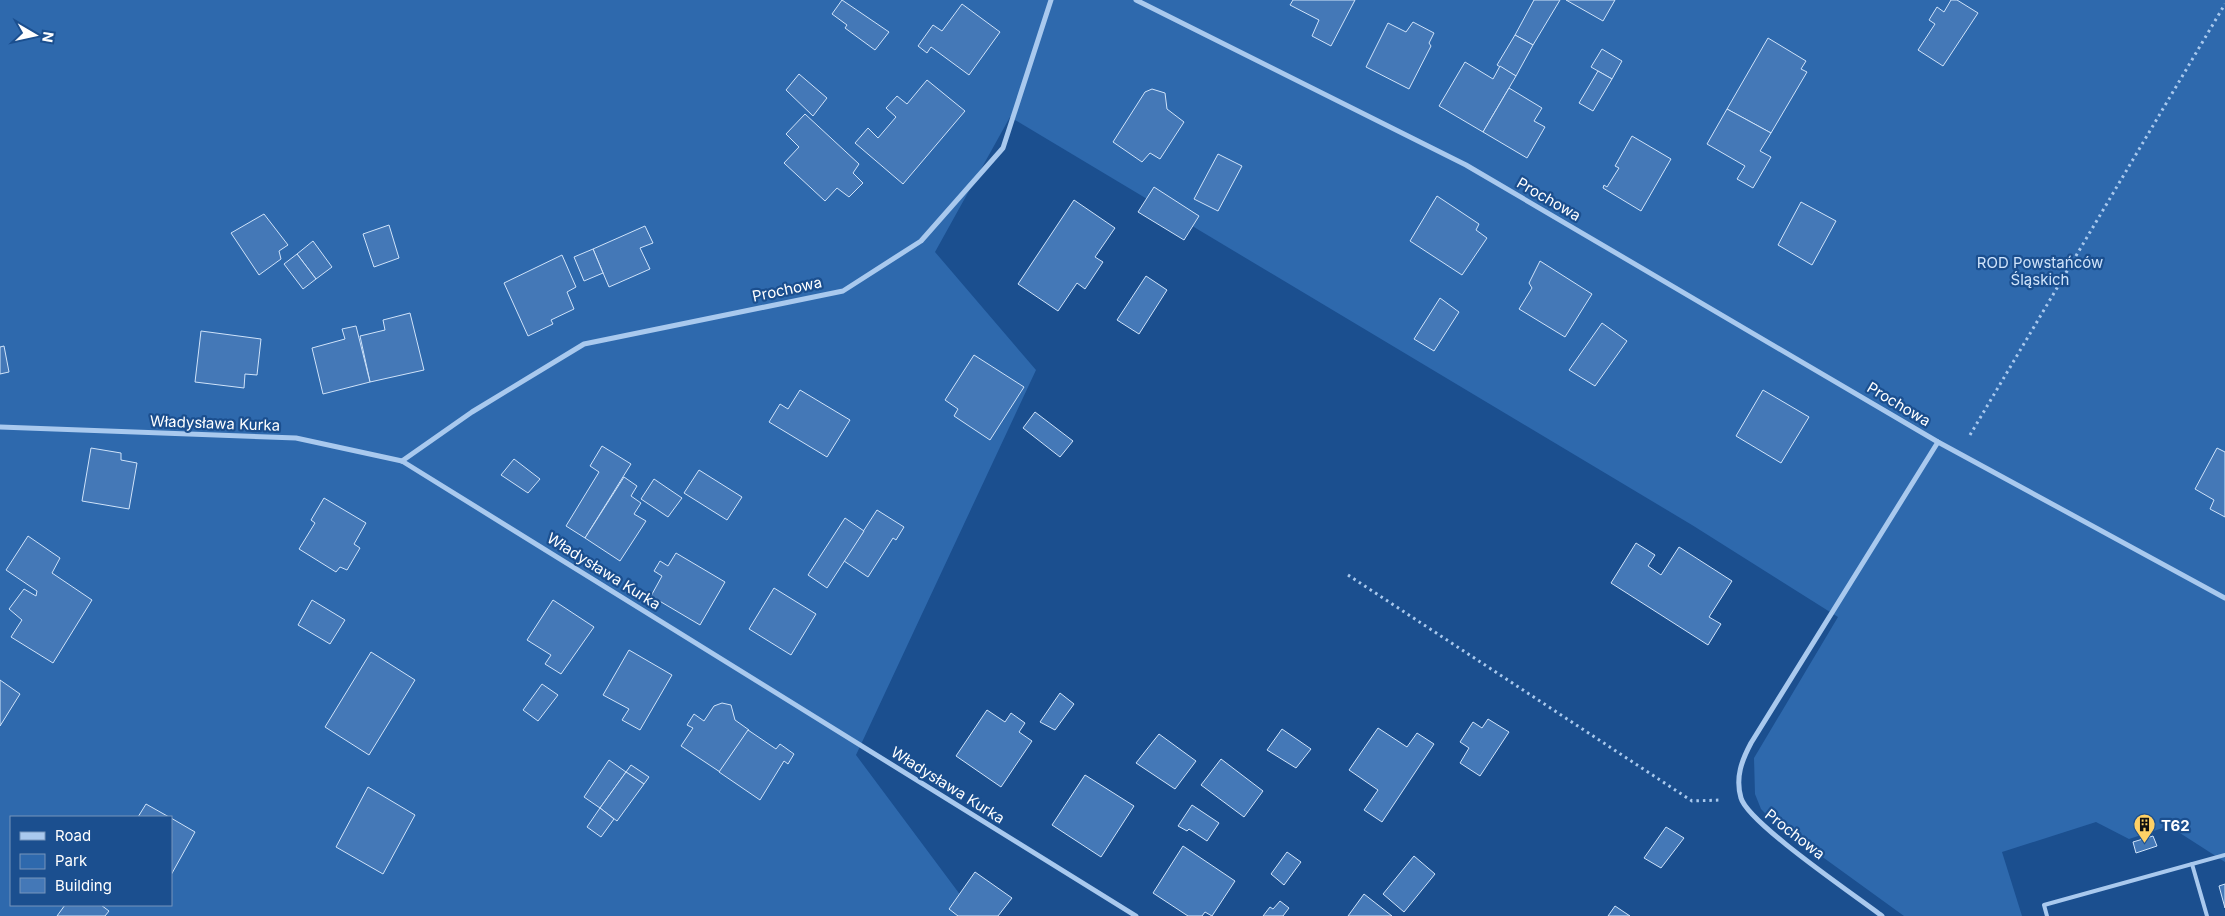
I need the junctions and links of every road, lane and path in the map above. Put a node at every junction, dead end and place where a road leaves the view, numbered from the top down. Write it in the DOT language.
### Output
graph roads {
  1 [pos="1051,0"];
  2 [pos="1136,0"];
  3 [pos="2225,4"];
  4 [pos="0,427"];
  5 [pos="1938,442"];
  6 [pos="1960,453"];
  7 [pos="402,461"];
  8 [pos="1348,575"];
  9 [pos="2225,598"];
  10 [pos="1741,800"];
  11 [pos="2225,855"];
  12 [pos="2192,864"];
  13 [pos="1136,916"];
  14 [pos="1882,916"];
  15 [pos="2047,916"];
  16 [pos="2207,916"];
  1 -- 7 [label="street, Prochowa"];
  2 -- 5 [label="street, Prochowa"];
  3 -- 6 [label="path"];
  4 -- 7 [label="street, Władysława Kurka"];
  5 -- 6 [label="street, Prochowa"];
  5 -- 10 [label="street, Prochowa"];
  6 -- 9 [label="street, Prochowa"];
  7 -- 13 [label="street, Władysława Kurka"];
  8 -- 10 [label="path"];
  10 -- 14 [label="street, Prochowa"];
  11 -- 12 [label="lane"];
  12 -- 15 [label="lane"];
  12 -- 16 [label="lane"];
}
